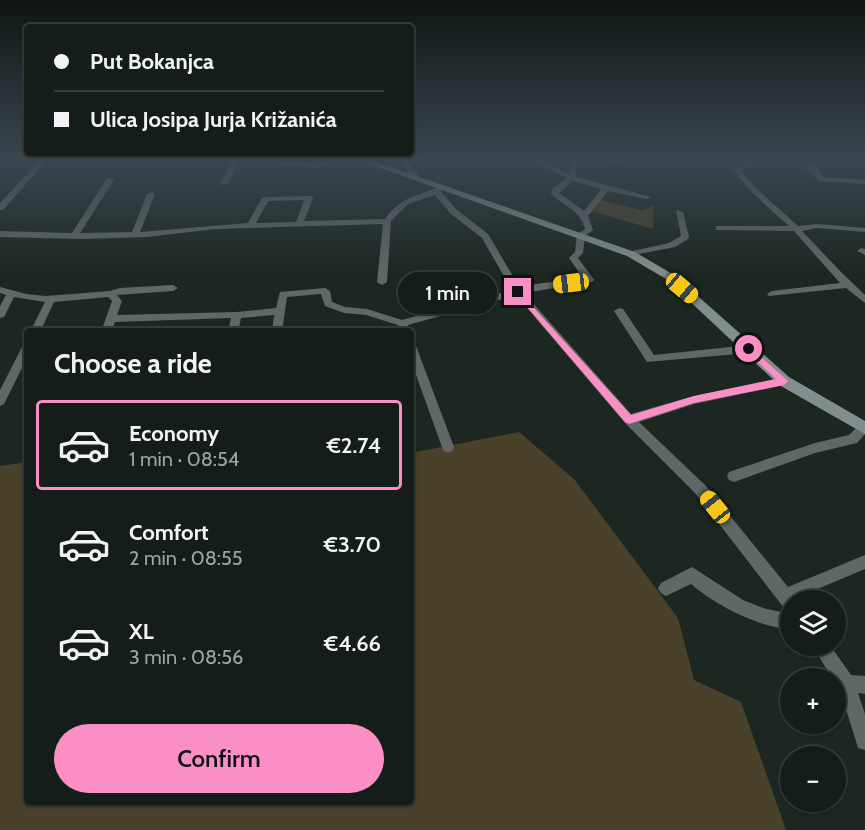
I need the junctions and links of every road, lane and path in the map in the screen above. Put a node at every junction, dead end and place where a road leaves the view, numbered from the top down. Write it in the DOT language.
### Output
graph roads {
  1 [pos="12,196"];
  2 [pos="100,196"];
  3 [pos="151,196"];
  4 [pos="421,196"];
  5 [pos="444,196"];
  6 [pos="461,196"];
  7 [pos="557,196"];
  8 [pos="600,196"];
  9 [pos="641,196"];
  10 [pos="759,196"];
  11 [pos="0,197"];
  12 [pos="647,197"];
  13 [pos="0,208"];
  14 [pos="679,212"];
  15 [pos="584,216"];
  16 [pos="387,221"];
  17 [pos="299,225"];
  18 [pos="250,226"];
  19 [pos="718,228"];
  20 [pos="796,229"];
  21 [pos="865,230"];
  22 [pos="0,234"];
  23 [pos="135,234"];
  24 [pos="581,235"];
  25 [pos="74,236"];
  26 [pos="631,254"];
  27 [pos="382,282"];
  28 [pos="846,285"];
  29 [pos="173,288"];
  30 [pos="0,290"];
  31 [pos="518,292"];
  32 [pos="11,294"];
  33 [pos="111,294"];
  34 [pos="772,294"];
  35 [pos="51,299"];
  36 [pos="865,300"];
  37 [pos="280,311"];
  38 [pos="620,311"];
  39 [pos="0,315"];
  40 [pos="237,315"];
  41 [pos="110,319"];
  42 [pos="404,327"];
  43 [pos="36,328"];
  44 [pos="107,328"];
  45 [pos="234,328"];
  46 [pos="277,328"];
  47 [pos="749,349"];
  48 [pos="24,353"];
  49 [pos="414,354"];
  50 [pos="784,381"];
  51 [pos="0,401"];
  52 [pos="629,420"];
  53 [pos="865,428"];
  54 [pos="448,447"];
  55 [pos="734,476"];
  56 [pos="865,562"];
  57 [pos="666,588"];
  58 [pos="781,590"];
  59 [pos="807,590"];
  60 [pos="780,620"];
  61 [pos="846,683"];
  62 [pos="865,685"];
  63 [pos="865,741"];
  1 -- 11 [label="street"];
  1 -- 13 [label="street"];
  2 -- 25 [label="street"];
  3 -- 23 [label="street"];
  4 -- 16 [label="street"];
  5 -- 31 [label="street"];
  6 -- 24 [label="main road"];
  7 -- 15 [label="street"];
  8 -- 15 [label="street"];
  9 -- 12 [label="street"];
  10 -- 20 [label="street"];
  14 -- 26 [label="street"];
  15 -- 24 [label="street"];
  16 -- 17 [label="street"];
  16 -- 27 [label="street"];
  17 -- 18 [label="street"];
  17 -- 18 [label="street"];
  18 -- 23 [label="street"];
  19 -- 20 [label="street"];
  20 -- 21 [label="street"];
  20 -- 28 [label="street"];
  22 -- 25 [label="street"];
  23 -- 25 [label="street"];
  24 -- 26 [label="main road"];
  24 -- 31 [label="street"];
  26 -- 47 [label="main road"];
  28 -- 34 [label="street"];
  28 -- 36 [label="street"];
  29 -- 33 [label="street"];
  30 -- 32 [label="street"];
  31 -- 42 [label="street"];
  31 -- 52 [label="street"];
  32 -- 35 [label="street"];
  32 -- 39 [label="street"];
  33 -- 35 [label="street"];
  33 -- 41 [label="street"];
  35 -- 43 [label="street"];
  37 -- 40 [label="street"];
  37 -- 42 [label="street"];
  37 -- 46 [label="street"];
  38 -- 47 [label="street"];
  40 -- 41 [label="street"];
  40 -- 45 [label="street"];
  41 -- 44 [label="street"];
  47 -- 50 [label="main road"];
  48 -- 51 [label="street"];
  49 -- 54 [label="street"];
  50 -- 52 [label="street"];
  50 -- 53 [label="main road"];
  52 -- 58 [label="street"];
  53 -- 55 [label="street"];
  56 -- 59 [label="street"];
  57 -- 60 [label="street"];
  61 -- 62 [label="street"];
  61 -- 63 [label="street"];
}
